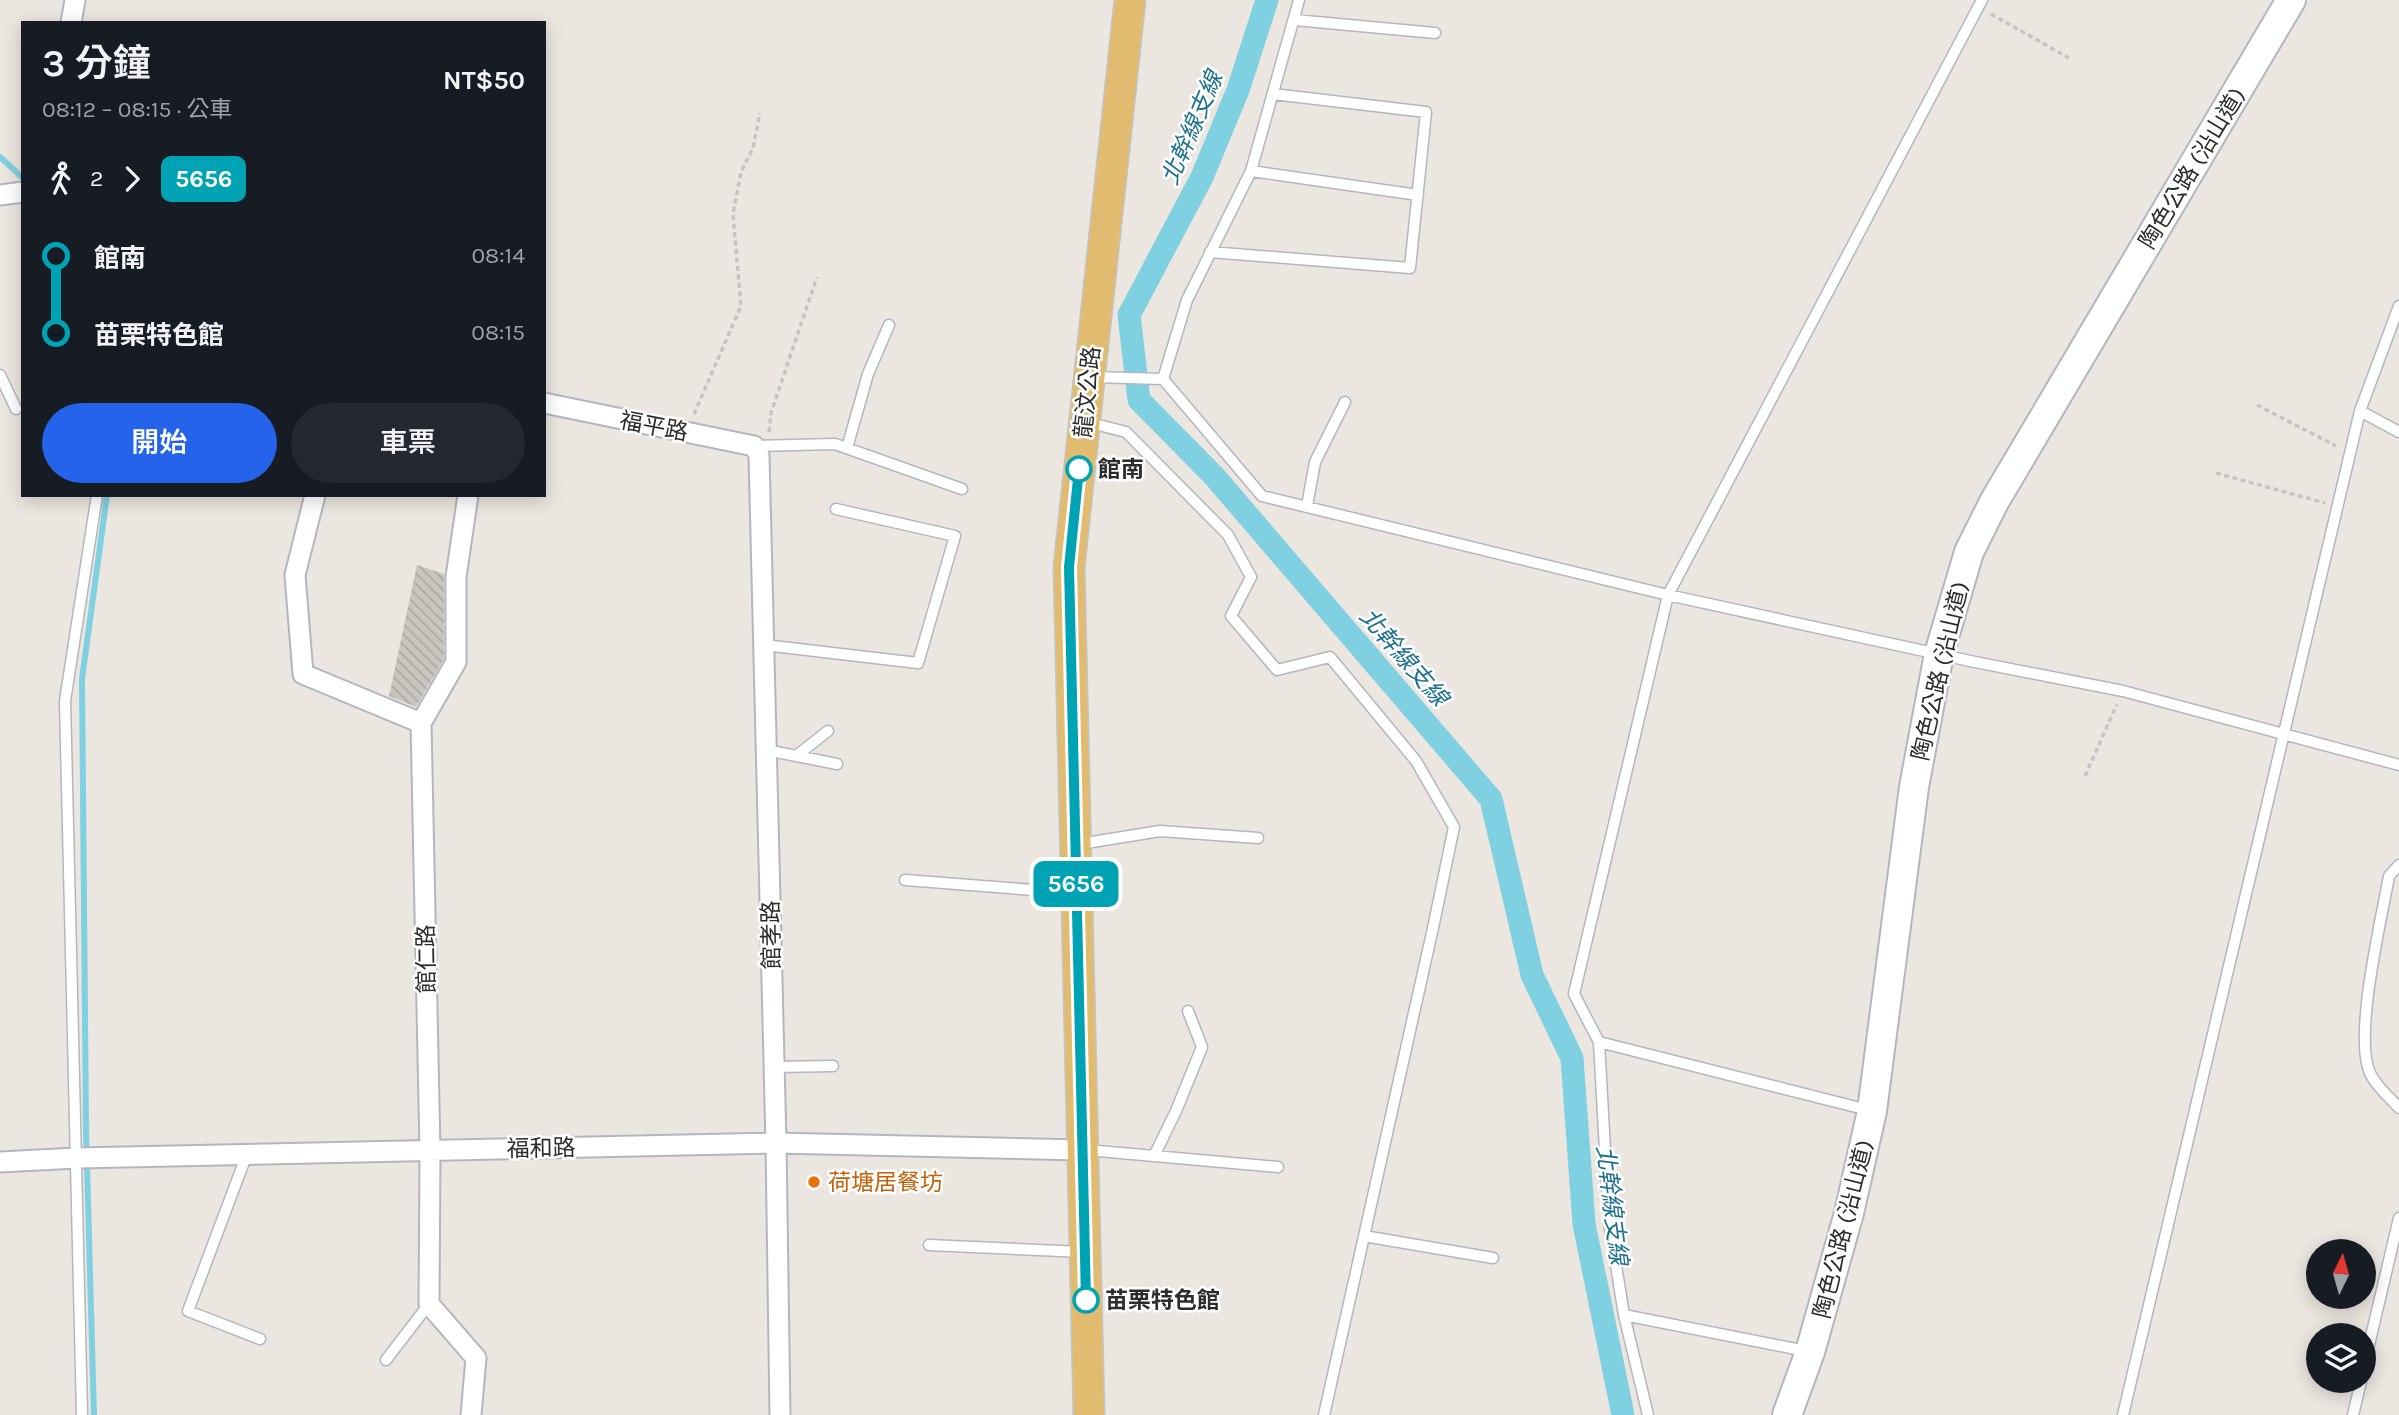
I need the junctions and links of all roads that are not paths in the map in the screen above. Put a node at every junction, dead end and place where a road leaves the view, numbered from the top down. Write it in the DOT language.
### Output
graph roads {
  1 [pos="75,0"];
  2 [pos="1130,0"];
  3 [pos="1299,0"];
  4 [pos="2291,0"];
  5 [pos="1980,3"];
  6 [pos="1294,20"];
  7 [pos="71,21"];
  8 [pos="1435,33"];
  9 [pos="1273,94"];
  10 [pos="1251,171"];
  11 [pos="21,192"];
  12 [pos="0,195"];
  13 [pos="1418,195"];
  14 [pos="1210,252"];
  15 [pos="2399,306"];
  16 [pos="890,325"];
  17 [pos="0,375"];
  18 [pos="1088,377"];
  19 [pos="1163,379"];
  20 [pos="1345,402"];
  21 [pos="546,403"];
  22 [pos="16,409"];
  23 [pos="2360,411"];
  24 [pos="1084,421"];
  25 [pos="2399,432"];
  26 [pos="847,448"];
  27 [pos="760,449"];
  28 [pos="962,489"];
  29 [pos="97,497"];
  30 [pos="314,497"];
  31 [pos="468,497"];
  32 [pos="1307,506"];
  33 [pos="836,509"];
  34 [pos="1668,595"];
  35 [pos="764,645"];
  36 [pos="1939,654"];
  37 [pos="421,723"];
  38 [pos="828,731"];
  39 [pos="2283,733"];
  40 [pos="766,751"];
  41 [pos="796,756"];
  42 [pos="837,764"];
  43 [pos="2399,765"];
  44 [pos="1258,838"];
  45 [pos="1076,845"];
  46 [pos="2399,865"];
  47 [pos="905,880"];
  48 [pos="1077,893"];
  49 [pos="1188,1011"];
  50 [pos="1599,1042"];
  51 [pos="833,1066"];
  52 [pos="774,1067"];
  53 [pos="2399,1108"];
  54 [pos="1872,1111"];
  55 [pos="776,1143"];
  56 [pos="1082,1150"];
  57 [pos="430,1151"];
  58 [pos="247,1154"];
  59 [pos="1154,1156"];
  60 [pos="77,1158"];
  61 [pos="0,1162"];
  62 [pos="1278,1167"];
  63 [pos="2399,1218"];
  64 [pos="1364,1236"];
  65 [pos="929,1245"];
  66 [pos="1085,1252"];
  67 [pos="1493,1258"];
  68 [pos="429,1304"];
  69 [pos="1624,1315"];
  70 [pos="2374,1323"];
  71 [pos="260,1339"];
  72 [pos="1810,1352"];
  73 [pos="386,1360"];
  74 [pos="2358,1393"];
  75 [pos="82,1415"];
  76 [pos="471,1415"];
  77 [pos="779,1415"];
  78 [pos="1089,1415"];
  79 [pos="1324,1415"];
  80 [pos="1648,1415"];
  81 [pos="1787,1415"];
  82 [pos="2123,1415"];
  83 [pos="2353,1415"];
  1 -- 7 [label="street"];
  2 -- 18 [label="main road, 龍汶公路"];
  3 -- 6 [label="lane"];
  4 -- 36 [label="main road, 陶色公路 (沿山道)"];
  5 -- 34 [label="lane"];
  6 -- 8 [label="lane"];
  6 -- 9 [label="lane"];
  9 -- 10 [label="lane"];
  9 -- 13 [label="lane"];
  10 -- 13 [label="lane"];
  10 -- 14 [label="lane"];
  11 -- 12 [label="street"];
  13 -- 14 [label="lane"];
  14 -- 19 [label="lane"];
  15 -- 23 [label="lane"];
  16 -- 26 [label="lane"];
  17 -- 22 [label="lane"];
  18 -- 19 [label="lane"];
  18 -- 24 [label="main road, 龍汶公路"];
  19 -- 32 [label="lane"];
  20 -- 32 [label="lane"];
  21 -- 27 [label="street, 福平路"];
  23 -- 25 [label="lane"];
  23 -- 39 [label="lane"];
  24 -- 45 [label="main road, 龍汶公路"];
  24 -- 64 [label="lane"];
  26 -- 27 [label="lane"];
  26 -- 28 [label="lane"];
  27 -- 35 [label="street, 館孝路"];
  29 -- 60 [label="lane"];
  30 -- 37 [label="street"];
  31 -- 37 [label="street"];
  32 -- 34 [label="lane"];
  33 -- 35 [label="lane"];
  34 -- 36 [label="lane"];
  34 -- 50 [label="lane"];
  35 -- 40 [label="street, 館孝路"];
  36 -- 39 [label="lane"];
  36 -- 54 [label="main road, 陶色公路 (沿山道)"];
  37 -- 57 [label="street, 館仁路"];
  38 -- 41 [label="lane"];
  39 -- 43 [label="lane"];
  39 -- 82 [label="lane"];
  40 -- 41 [label="lane"];
  40 -- 52 [label="street, 館孝路"];
  41 -- 42 [label="lane"];
  44 -- 45 [label="lane"];
  45 -- 48 [label="main road, 龍汶公路"];
  46 -- 53 [label="lane"];
  47 -- 48 [label="lane"];
  48 -- 56 [label="main road, 龍汶公路"];
  49 -- 59 [label="lane"];
  50 -- 54 [label="lane"];
  50 -- 69 [label="lane"];
  51 -- 52 [label="lane"];
  52 -- 55 [label="street, 館孝路"];
  54 -- 72 [label="main road, 陶色公路 (沿山道)"];
  55 -- 56 [label="street, 福和路"];
  55 -- 57 [label="street, 福和路"];
  55 -- 77 [label="street, 館孝路"];
  56 -- 59 [label="lane"];
  56 -- 66 [label="main road, 龍汶公路"];
  57 -- 58 [label="street, 福和路"];
  57 -- 68 [label="street, 館仁路"];
  58 -- 60 [label="street, 福和路"];
  58 -- 71 [label="lane"];
  59 -- 62 [label="lane"];
  60 -- 61 [label="street, 福和路"];
  60 -- 75 [label="lane"];
  63 -- 70 [label="lane"];
  64 -- 67 [label="lane"];
  64 -- 79 [label="lane"];
  65 -- 66 [label="lane"];
  66 -- 78 [label="main road, 龍汶公路"];
  68 -- 73 [label="lane"];
  68 -- 76 [label="street"];
  69 -- 72 [label="lane"];
  69 -- 80 [label="lane"];
  72 -- 81 [label="main road, 陶色公路 (沿山道)"];
  74 -- 83 [label="lane"];
}
